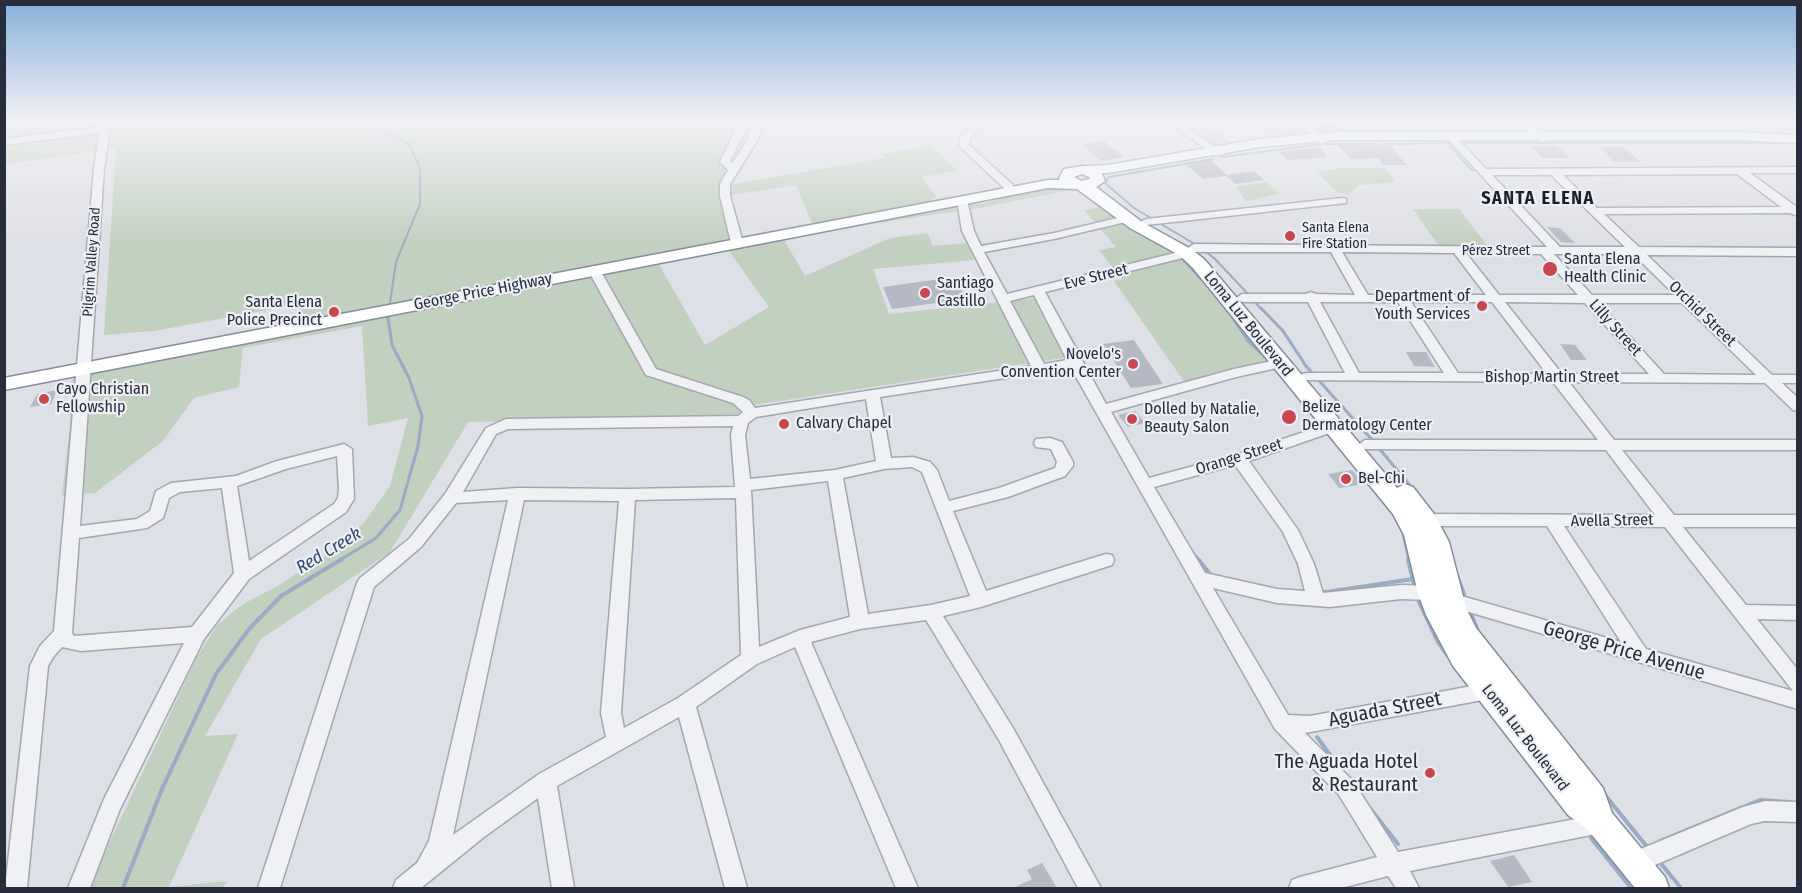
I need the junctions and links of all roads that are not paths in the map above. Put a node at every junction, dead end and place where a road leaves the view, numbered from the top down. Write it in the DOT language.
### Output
graph roads {
  1 [pos="100,163"];
  2 [pos="726,163"];
  3 [pos="737,163"];
  4 [pos="982,163"];
  5 [pos="1149,163"];
  6 [pos="1161,163"];
  7 [pos="1475,163"];
  8 [pos="733,169"];
  9 [pos="1797,170"];
  10 [pos="1740,171"];
  11 [pos="1484,172"];
  12 [pos="1554,172"];
  13 [pos="1077,179"];
  14 [pos="1098,180"];
  15 [pos="1009,187"];
  16 [pos="962,200"];
  17 [pos="1342,201"];
  18 [pos="1793,208"];
  19 [pos="1594,210"];
  20 [pos="1126,219"];
  21 [pos="1146,222"];
  22 [pos="736,243"];
  23 [pos="977,250"];
  24 [pos="1335,250"];
  25 [pos="1458,250"];
  26 [pos="1191,251"];
  27 [pos="1551,251"];
  28 [pos="1637,251"];
  29 [pos="1797,252"];
  30 [pos="594,270"];
  31 [pos="1038,291"];
  32 [pos="1311,296"];
  33 [pos="1242,297"];
  34 [pos="1363,297"];
  35 [pos="1495,297"];
  36 [pos="1402,298"];
  37 [pos="1588,298"];
  38 [pos="1003,299"];
  39 [pos="1687,299"];
  40 [pos="1075,363"];
  41 [pos="1281,363"];
  42 [pos="1039,368"];
  43 [pos="84,369"];
  44 [pos="1354,376"];
  45 [pos="1307,377"];
  46 [pos="1453,377"];
  47 [pos="1557,377"];
  48 [pos="1660,378"];
  49 [pos="1769,379"];
  50 [pos="1797,379"];
  51 [pos="4,384"];
  52 [pos="872,394"];
  53 [pos="1797,407"];
  54 [pos="1102,410"];
  55 [pos="746,417"];
  56 [pos="1333,427"];
  57 [pos="1041,443"];
  58 [pos="1610,444"];
  59 [pos="1365,445"];
  60 [pos="1797,445"];
  61 [pos="1239,459"];
  62 [pos="884,464"];
  63 [pos="835,474"];
  64 [pos="229,482"];
  65 [pos="1145,484"];
  66 [pos="743,488"];
  67 [pos="517,494"];
  68 [pos="627,495"];
  69 [pos="451,498"];
  70 [pos="943,508"];
  71 [pos="1426,520"];
  72 [pos="1669,520"];
  73 [pos="1797,521"];
  74 [pos="1552,522"];
  75 [pos="71,533"];
  76 [pos="1106,560"];
  77 [pos="243,574"];
  78 [pos="1199,578"];
  79 [pos="1441,597"];
  80 [pos="1316,599"];
  81 [pos="981,600"];
  82 [pos="931,612"];
  83 [pos="1742,612"];
  84 [pos="1797,613"];
  85 [pos="860,622"];
  86 [pos="63,634"];
  87 [pos="197,634"];
  88 [pos="800,637"];
  89 [pos="1641,657"];
  90 [pos="750,659"];
  91 [pos="1797,685"];
  92 [pos="1488,691"];
  93 [pos="1797,701"];
  94 [pos="685,704"];
  95 [pos="1282,723"];
  96 [pos="617,741"];
  97 [pos="546,781"];
  98 [pos="1797,812"];
  99 [pos="447,817"];
  100 [pos="1601,822"];
  101 [pos="476,830"];
  102 [pos="1634,863"];
  103 [pos="1393,864"];
  104 [pos="420,876"];
  105 [pos="16,888"];
  106 [pos="79,888"];
  107 [pos="269,888"];
  108 [pos="404,888"];
  109 [pos="563,888"];
  110 [pos="736,888"];
  111 [pos="907,888"];
  112 [pos="1090,888"];
  113 [pos="1300,888"];
  114 [pos="1408,888"];
  115 [pos="1653,888"];
  1 -- 43 [label="street, Pilgrim Valley Road"];
  2 -- 8 [label="street"];
  3 -- 8 [label="street"];
  4 -- 15 [label="street"];
  5 -- 13 [label="main road"];
  6 -- 14 [label="main road"];
  7 -- 11 [label="street, Lilly Street"];
  8 -- 22 [label="street"];
  9 -- 10 [label="street"];
  10 -- 12 [label="street"];
  10 -- 18 [label="street"];
  11 -- 12 [label="street"];
  11 -- 27 [label="street, Lilly Street"];
  12 -- 19 [label="street, Orchid Street"];
  13 -- 14 [label="highway"];
  13 -- 15 [label="highway, George Price Highway"];
  13 -- 16 [label="highway, George Price Highway"];
  13 -- 20 [label="highway, Loma Luz Boulevard"];
  14 -- 21 [label="highway, Loma Luz Boulevard"];
  15 -- 16 [label="highway, George Price Highway"];
  16 -- 22 [label="highway, George Price Highway"];
  16 -- 23 [label="street"];
  17 -- 21 [label="street"];
  18 -- 19 [label="street"];
  19 -- 28 [label="street, Orchid Street"];
  20 -- 23 [label="street"];
  20 -- 26 [label="highway, Loma Luz Boulevard"];
  21 -- 26 [label="highway, Loma Luz Boulevard"];
  22 -- 30 [label="highway, George Price Highway"];
  23 -- 38 [label="street"];
  24 -- 25 [label="street, Pérez Street"];
  24 -- 26 [label="street, Pérez Street"];
  24 -- 34 [label="street"];
  25 -- 27 [label="street, Pérez Street"];
  25 -- 35 [label="street"];
  26 -- 31 [label="street, Eve Street"];
  26 -- 33 [label="highway, Loma Luz Boulevard"];
  26 -- 41 [label="highway, Loma Luz Boulevard"];
  27 -- 28 [label="street, Pérez Street"];
  27 -- 37 [label="street, Lilly Street"];
  28 -- 29 [label="street, Pérez Street"];
  28 -- 39 [label="street, Orchid Street"];
  30 -- 43 [label="highway, George Price Highway"];
  30 -- 55 [label="street"];
  31 -- 38 [label="street, Eve Street"];
  31 -- 40 [label="street"];
  32 -- 33 [label="street"];
  32 -- 34 [label="street"];
  32 -- 44 [label="street"];
  33 -- 45 [label="highway, Loma Luz Boulevard"];
  34 -- 36 [label="street"];
  35 -- 36 [label="street"];
  35 -- 37 [label="street"];
  35 -- 47 [label="street"];
  36 -- 46 [label="street"];
  37 -- 39 [label="street"];
  37 -- 48 [label="street, Lilly Street"];
  38 -- 42 [label="street"];
  39 -- 49 [label="street, Orchid Street"];
  40 -- 42 [label="street"];
  40 -- 54 [label="street"];
  41 -- 54 [label="street"];
  41 -- 56 [label="highway, Loma Luz Boulevard"];
  42 -- 52 [label="street"];
  43 -- 51 [label="highway, George Price Highway"];
  43 -- 75 [label="street, Pilgrim Valley Road"];
  44 -- 45 [label="street, Bishop Martin Street"];
  44 -- 46 [label="street, Bishop Martin Street"];
  45 -- 59 [label="highway, Loma Luz Boulevard"];
  46 -- 47 [label="street, Bishop Martin Street"];
  47 -- 48 [label="street, Bishop Martin Street"];
  47 -- 58 [label="street"];
  48 -- 49 [label="street, Bishop Martin Street"];
  49 -- 50 [label="street, Bishop Martin Street"];
  49 -- 53 [label="street, Orchid Street"];
  52 -- 55 [label="street"];
  52 -- 62 [label="street"];
  54 -- 65 [label="street"];
  55 -- 66 [label="street"];
  55 -- 69 [label="street"];
  56 -- 61 [label="street, Orange Street"];
  56 -- 79 [label="highway, Loma Luz Boulevard"];
  57 -- 70 [label="street"];
  58 -- 59 [label="street"];
  58 -- 60 [label="street"];
  58 -- 72 [label="street"];
  59 -- 71 [label="highway, Loma Luz Boulevard"];
  61 -- 65 [label="street, Orange Street"];
  61 -- 80 [label="street"];
  62 -- 63 [label="street"];
  62 -- 70 [label="street"];
  63 -- 66 [label="street"];
  63 -- 85 [label="street"];
  64 -- 75 [label="street"];
  64 -- 77 [label="street"];
  64 -- 77 [label="street"];
  65 -- 78 [label="street"];
  66 -- 68 [label="street"];
  66 -- 90 [label="street"];
  67 -- 68 [label="street"];
  67 -- 69 [label="street"];
  67 -- 99 [label="street"];
  68 -- 96 [label="street"];
  69 -- 107 [label="street"];
  70 -- 81 [label="street"];
  71 -- 74 [label="street, Avella Street"];
  71 -- 79 [label="highway, Loma Luz Boulevard"];
  72 -- 73 [label="street, Avella Street"];
  72 -- 74 [label="street, Avella Street"];
  72 -- 83 [label="street"];
  74 -- 89 [label="street"];
  75 -- 86 [label="street, Pilgrim Valley Road"];
  76 -- 81 [label="street"];
  77 -- 87 [label="street"];
  78 -- 80 [label="street, George Price Avenue"];
  78 -- 95 [label="street"];
  79 -- 80 [label="street, George Price Avenue"];
  79 -- 89 [label="street, George Price Avenue"];
  79 -- 92 [label="highway, Loma Luz Boulevard"];
  79 -- 100 [label="highway, Loma Luz Boulevard"];
  81 -- 82 [label="street"];
  82 -- 85 [label="street"];
  82 -- 112 [label="street"];
  83 -- 84 [label="street"];
  83 -- 91 [label="street"];
  85 -- 88 [label="street"];
  86 -- 87 [label="street"];
  86 -- 105 [label="street"];
  87 -- 106 [label="street"];
  88 -- 90 [label="street"];
  88 -- 111 [label="street"];
  89 -- 93 [label="street, George Price Avenue"];
  90 -- 94 [label="street"];
  92 -- 95 [label="street, Aguada Street"];
  92 -- 100 [label="highway, Loma Luz Boulevard"];
  94 -- 96 [label="street"];
  94 -- 110 [label="street"];
  95 -- 103 [label="street"];
  96 -- 97 [label="street"];
  97 -- 101 [label="street"];
  97 -- 109 [label="street"];
  98 -- 102 [label="street"];
  99 -- 101 [label="street"];
  99 -- 104 [label="street"];
  100 -- 102 [label="highway, Loma Luz Boulevard"];
  100 -- 103 [label="street"];
  101 -- 104 [label="street"];
  102 -- 115 [label="highway, Loma Luz Boulevard"];
  103 -- 113 [label="street"];
  103 -- 114 [label="street"];
  104 -- 108 [label="street"];
}
